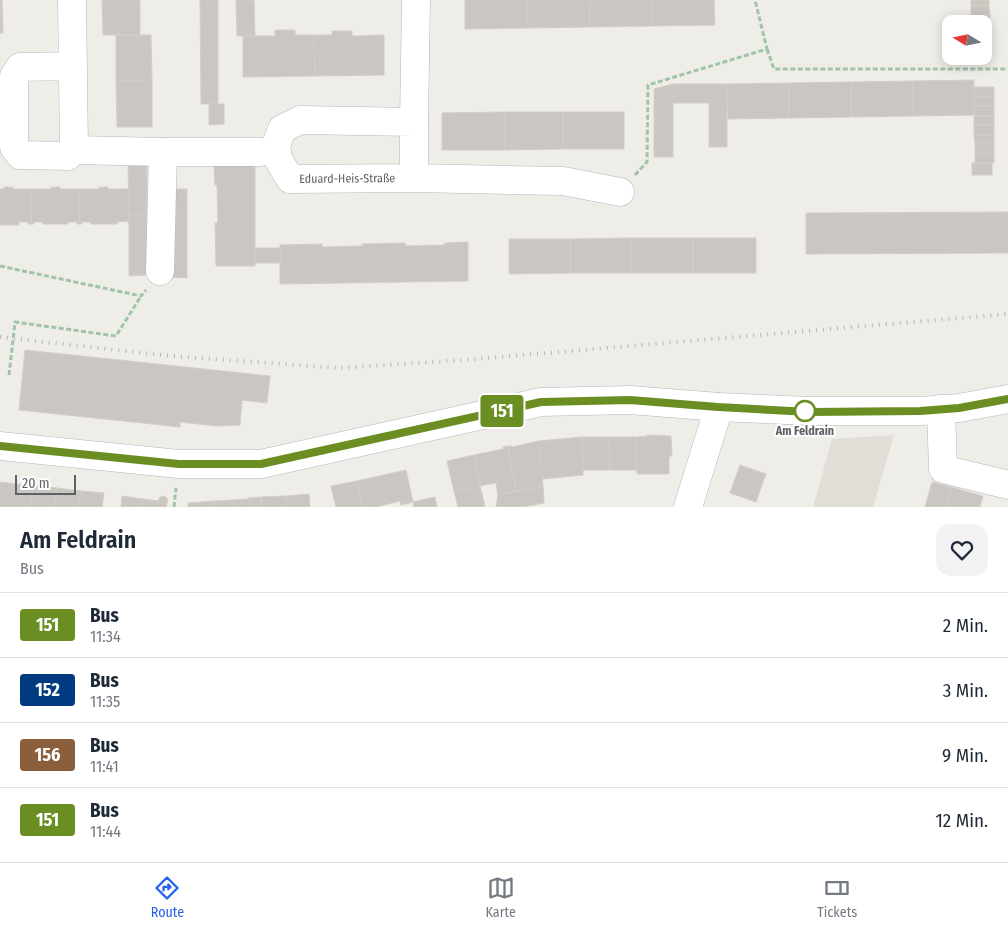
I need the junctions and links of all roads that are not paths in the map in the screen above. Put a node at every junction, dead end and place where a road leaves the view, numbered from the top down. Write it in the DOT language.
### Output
graph roads {
  1 [pos="72,0"];
  2 [pos="416,0"];
  3 [pos="73,66"];
  4 [pos="414,122"];
  5 [pos="74,150"];
  6 [pos="163,152"];
  7 [pos="260,152"];
  8 [pos="414,178"];
  9 [pos="620,192"];
  10 [pos="160,271"];
  11 [pos="1008,399"];
  12 [pos="718,407"];
  13 [pos="941,409"];
  14 [pos="0,446"];
  15 [pos="1008,485"];
  16 [pos="688,507"];
  1 -- 3 [label="street"];
  2 -- 4 [label="street"];
  3 -- 5 [label="street"];
  3 -- 5 [label="street"];
  4 -- 8 [label="street"];
  4 -- 8 [label="street, Eduard-Heis-Straße"];
  5 -- 6 [label="street"];
  6 -- 7 [label="street"];
  6 -- 10 [label="street"];
  8 -- 9 [label="street, Eduard-Heis-Straße"];
  11 -- 13 [label="street"];
  12 -- 13 [label="street"];
  12 -- 14 [label="street"];
  12 -- 16 [label="street"];
  13 -- 15 [label="street"];
}
